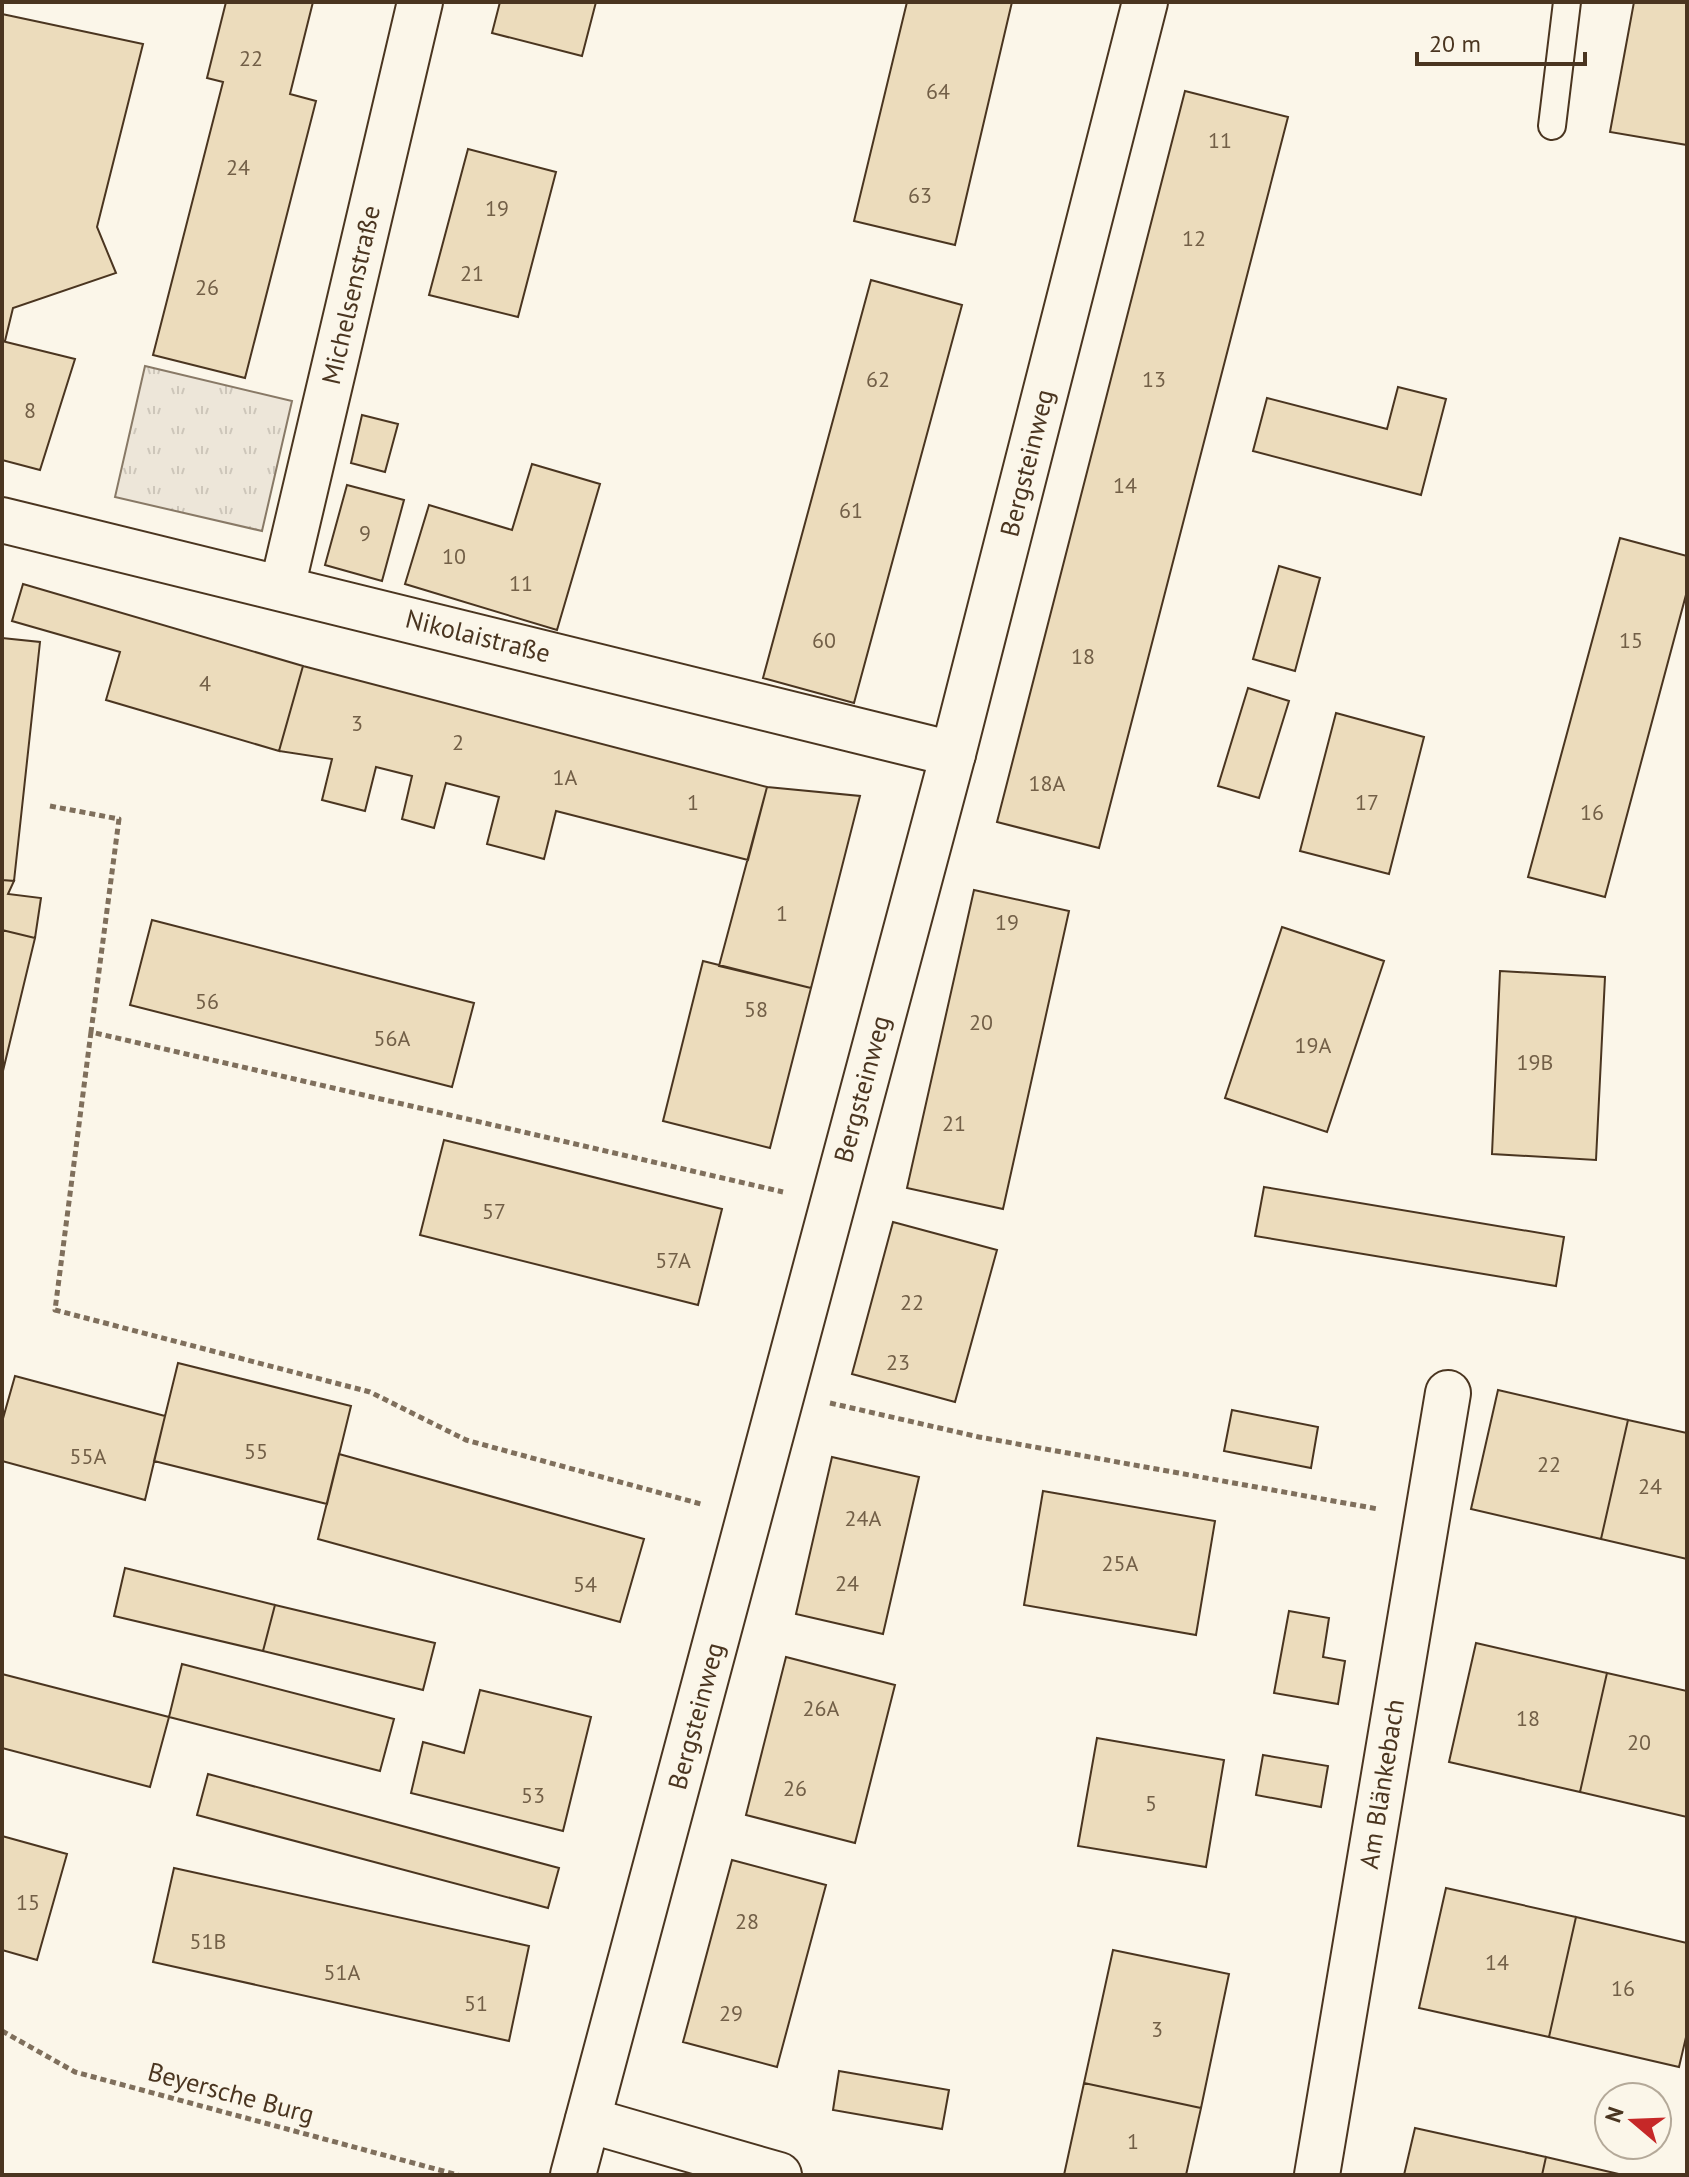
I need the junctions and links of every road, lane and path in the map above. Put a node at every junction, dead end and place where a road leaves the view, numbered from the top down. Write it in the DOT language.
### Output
graph roads {
  1 [pos="420,2"];
  2 [pos="1145,2"];
  3 [pos="1567,2"];
  4 [pos="1552,126"];
  5 [pos="2,520"];
  6 [pos="282,588"];
  7 [pos="953,754"];
  8 [pos="50,806"];
  9 [pos="91,1032"];
  10 [pos="832,1203"];
  11 [pos="781,1392"];
  12 [pos="1448,1393"];
  13 [pos="749,1516"];
  14 [pos="1426,1518"];
  15 [pos="2,2031"];
  16 [pos="588,2120"];
  17 [pos="458,2175"];
  18 [pos="573,2175"];
  19 [pos="779,2175"];
  20 [pos="1317,2175"];
  1 -- 6 [label="street, Michelsenstraße"];
  2 -- 7 [label="street, Bergsteinweg"];
  3 -- 4 [label="lane"];
  5 -- 6 [label="street, Nikolaistraße"];
  6 -- 7 [label="street, Nikolaistraße"];
  7 -- 10 [label="street, Bergsteinweg"];
  8 -- 9 [label="path"];
  9 -- 10 [label="path"];
  9 -- 13 [label="path"];
  10 -- 11 [label="street, Bergsteinweg"];
  11 -- 13 [label="street, Bergsteinweg"];
  11 -- 14 [label="path"];
  12 -- 14 [label="street, Am Blänkebach"];
  13 -- 16 [label="street, Bergsteinweg"];
  14 -- 20 [label="street, Am Blänkebach"];
  15 -- 17 [label="path, Beyersche Burg"];
  16 -- 18 [label="street, Bergsteinweg"];
  16 -- 19 [label="street"];
}
